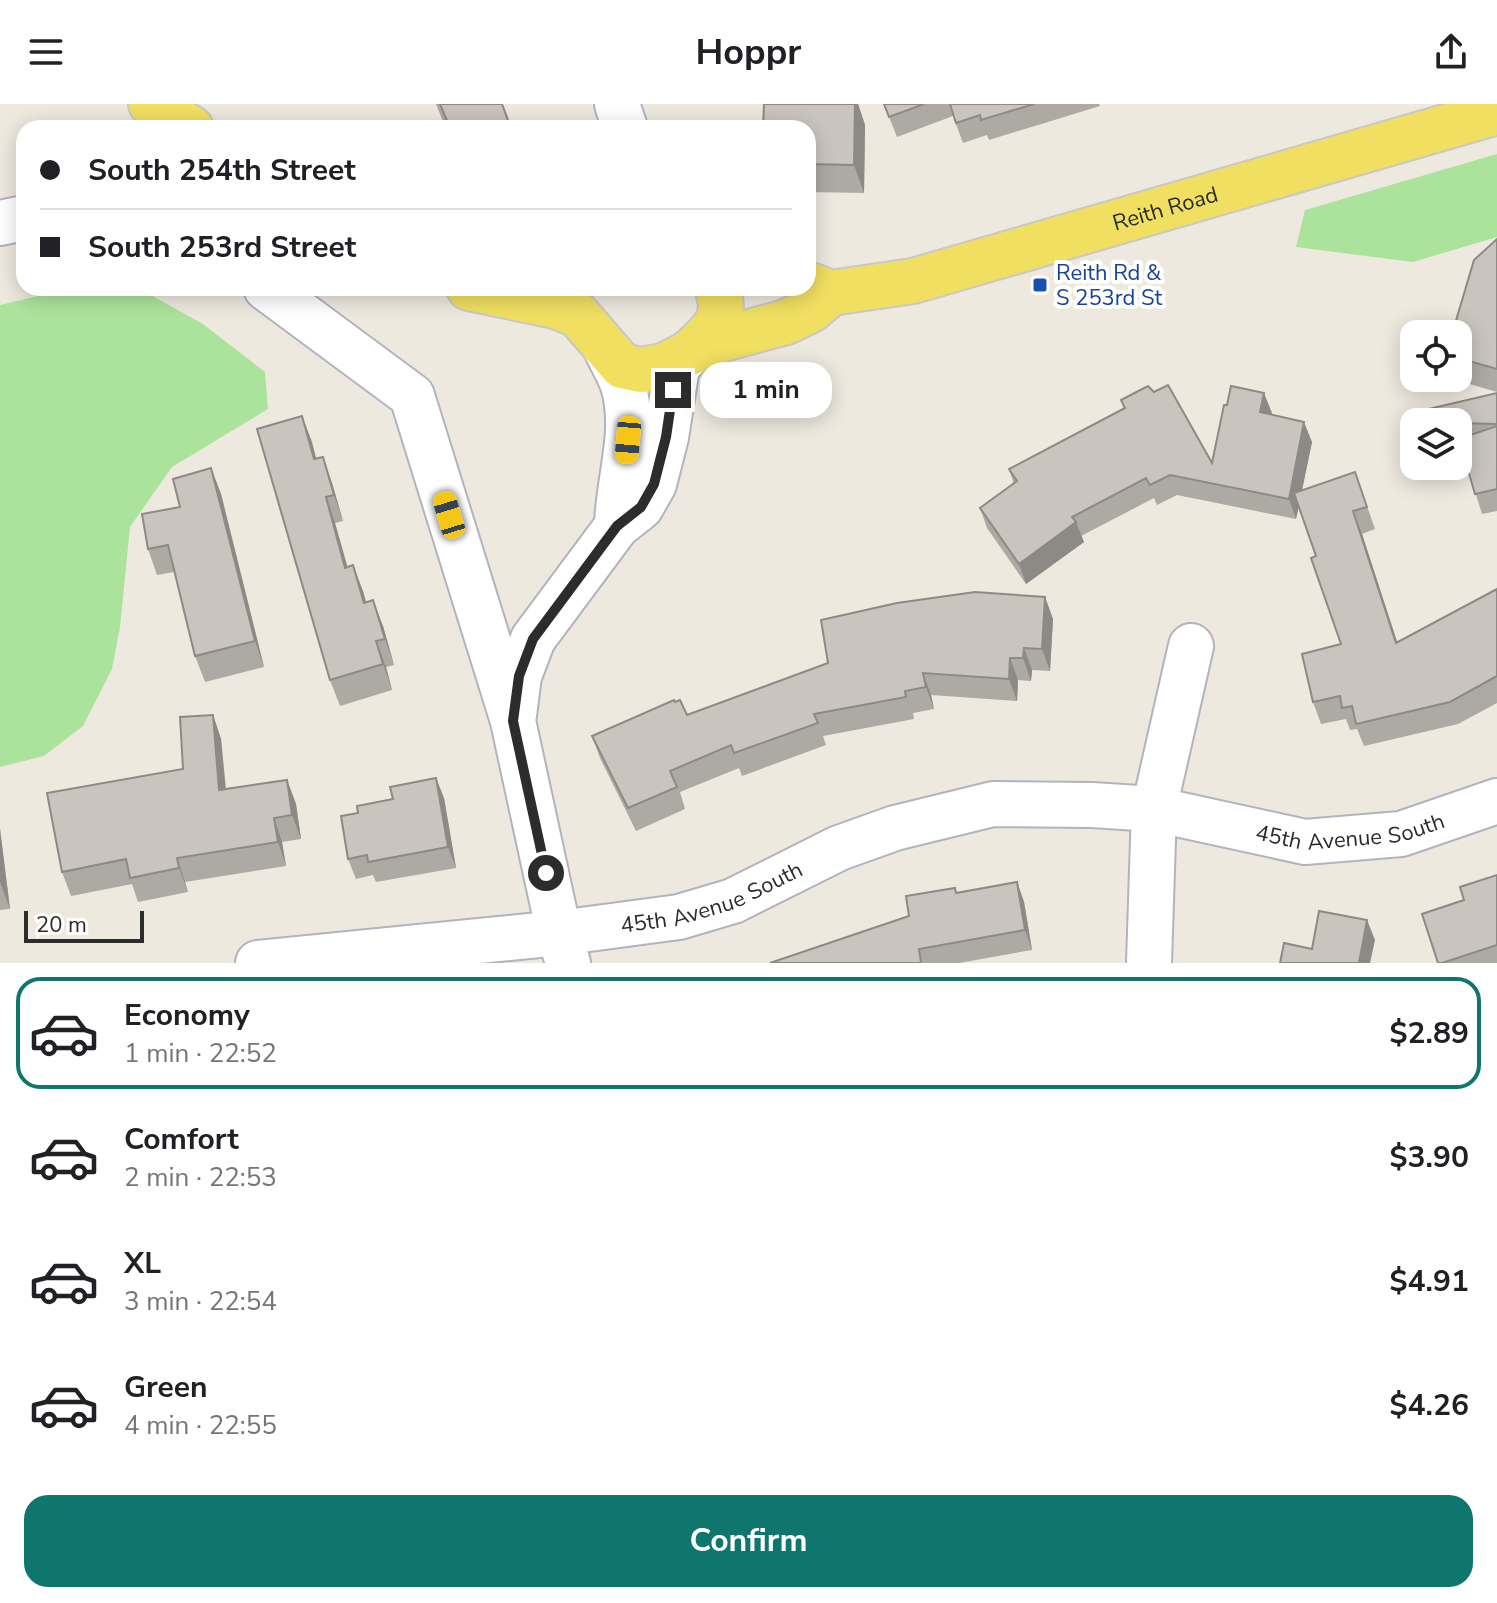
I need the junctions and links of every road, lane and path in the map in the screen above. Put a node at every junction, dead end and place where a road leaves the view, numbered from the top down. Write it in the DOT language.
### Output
graph roads {
  1 [pos="151,104"];
  2 [pos="1497,112"];
  3 [pos="178,120"];
  4 [pos="820,288"];
  5 [pos="277,296"];
  6 [pos="507,296"];
  7 [pos="718,296"];
  8 [pos="593,322"];
  9 [pos="690,352"];
  10 [pos="617,526"];
  11 [pos="1191,646"];
  12 [pos="513,721"];
  13 [pos="1497,801"];
  14 [pos="1154,809"];
  15 [pos="563,948"];
  16 [pos="258,963"];
  17 [pos="1149,963"];
  1 -- 3 [label="main road"];
  2 -- 4 [label="main road, Reith Road"];
  4 -- 9 [label="main road, Reith Road"];
  5 -- 12 [label="street"];
  6 -- 8 [label="main road, Reith Road"];
  7 -- 9 [label="main road"];
  8 -- 9 [label="main road, Reith Road"];
  8 -- 10 [label="street"];
  9 -- 10 [label="street"];
  10 -- 12 [label="street"];
  11 -- 14 [label="street"];
  12 -- 15 [label="street"];
  13 -- 14 [label="street, 45th Avenue South"];
  14 -- 15 [label="street, 45th Avenue South"];
  14 -- 17 [label="street"];
  15 -- 16 [label="street, 45th Avenue South"];
}
